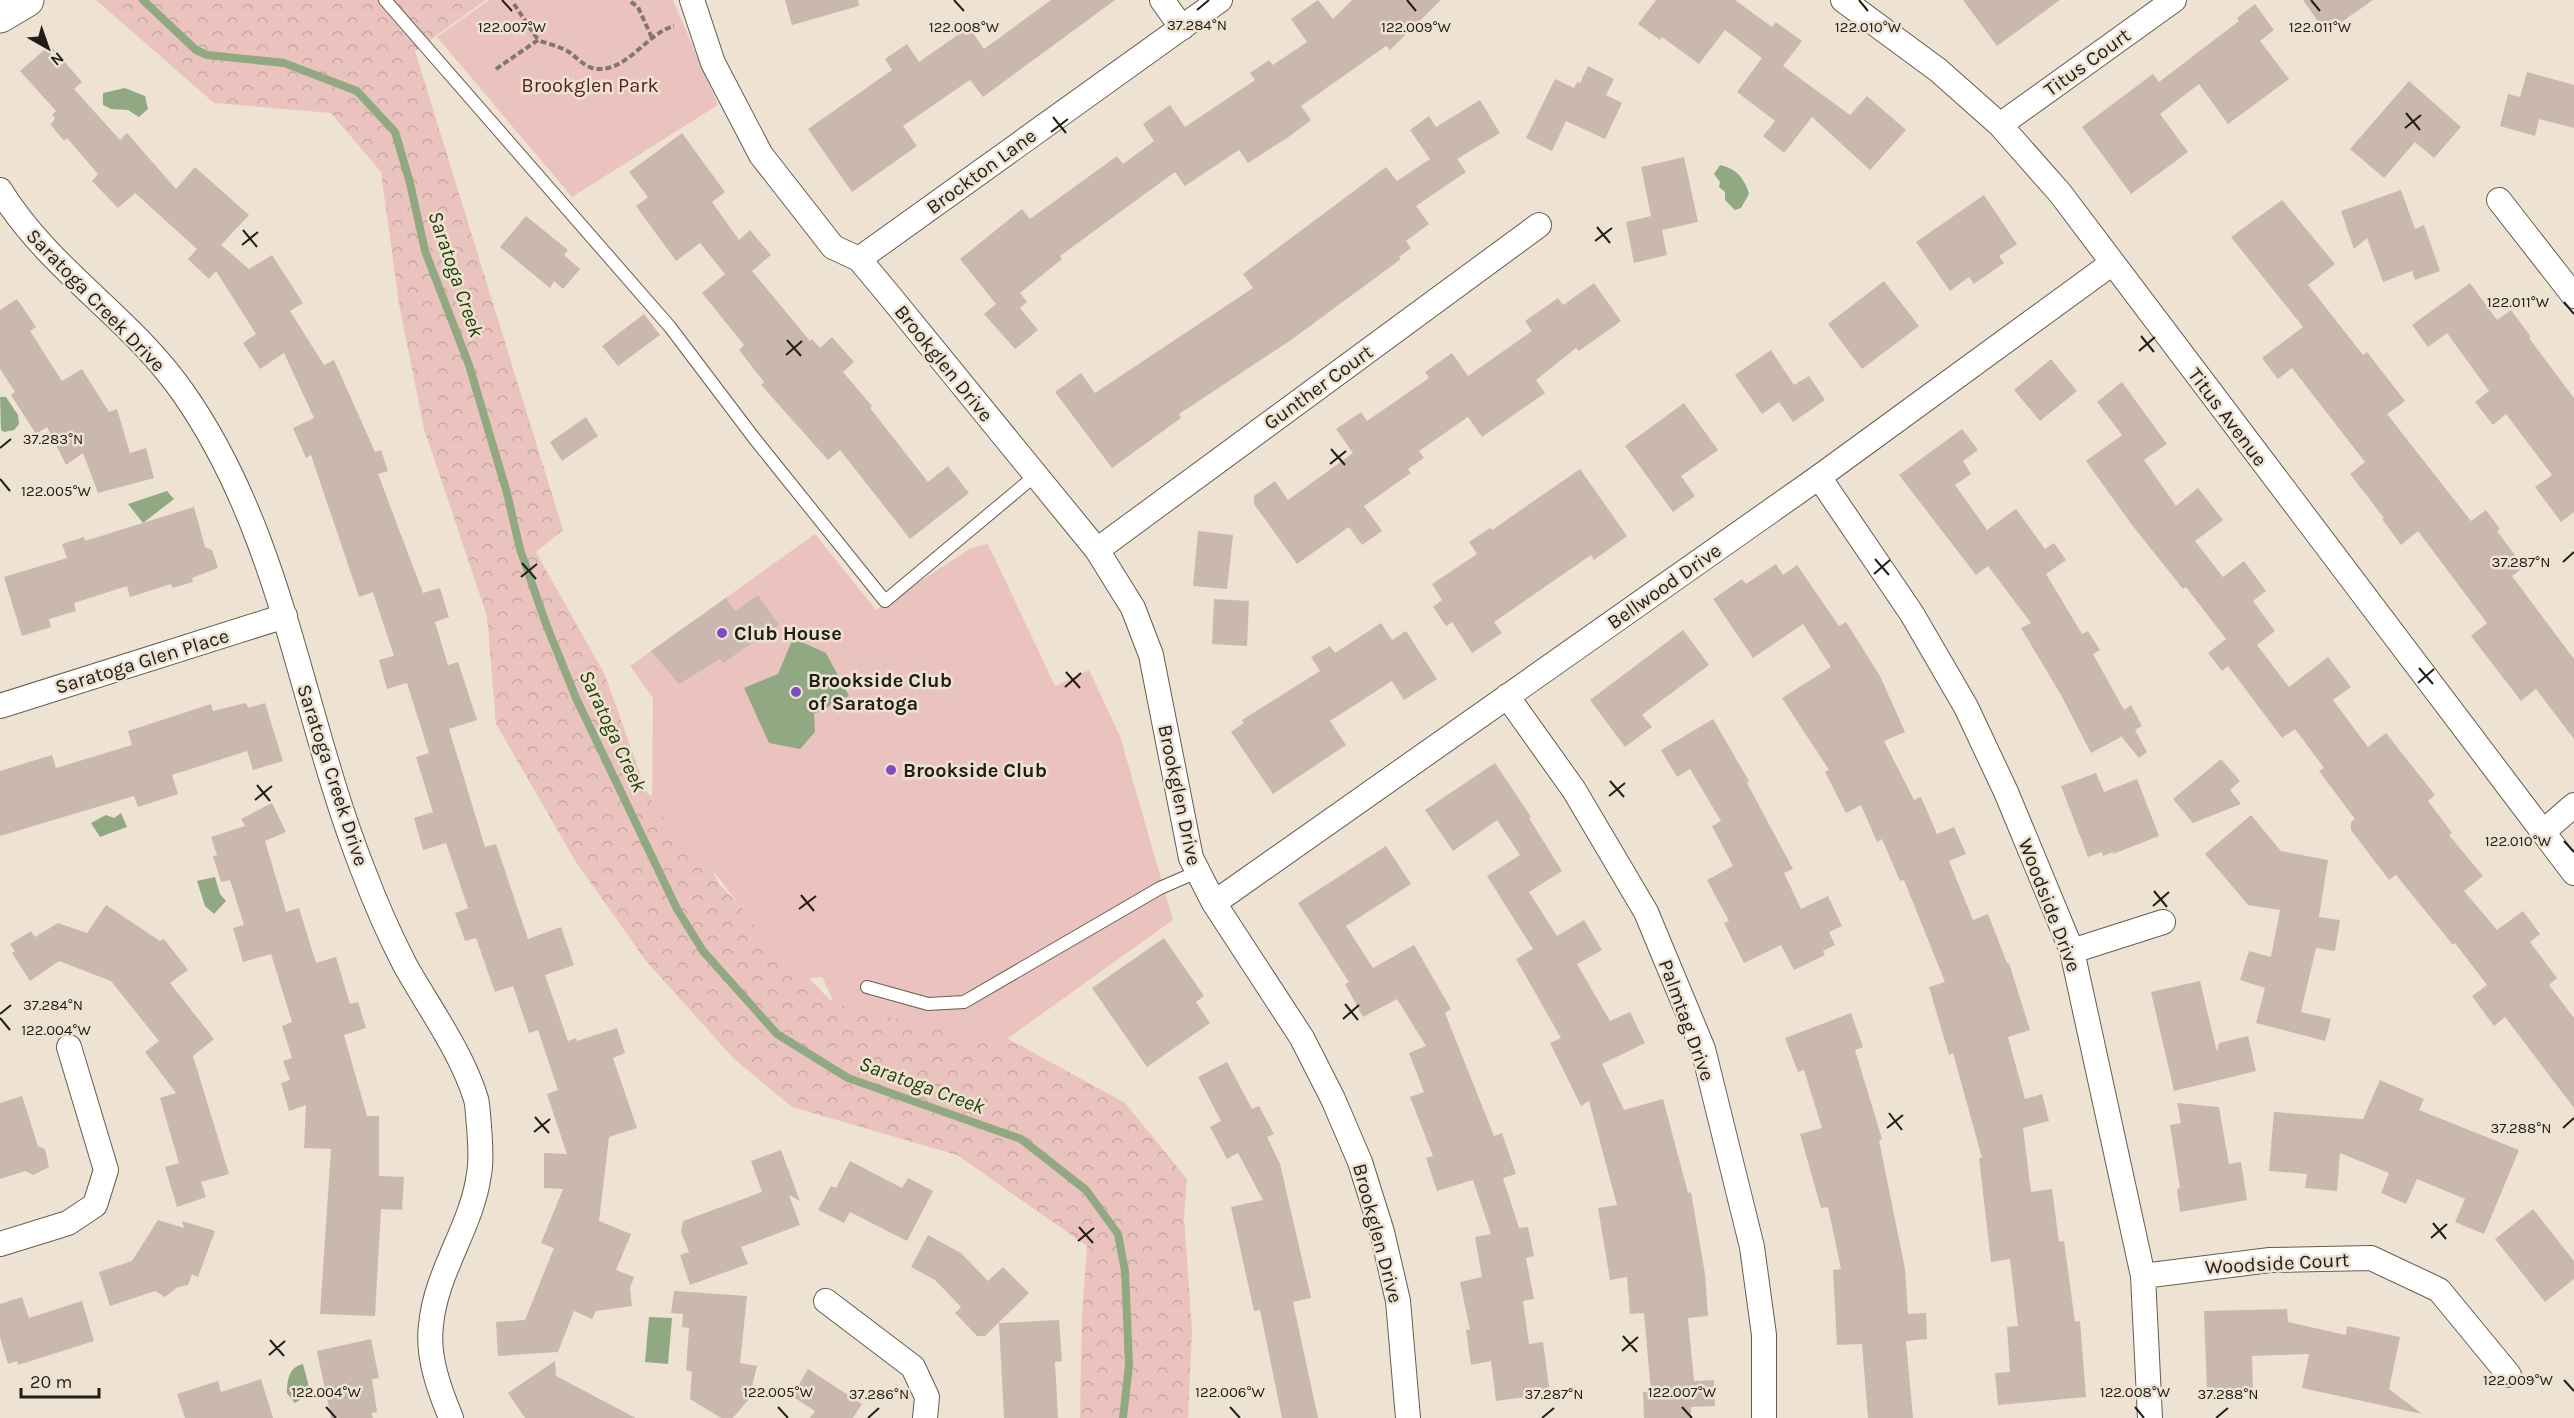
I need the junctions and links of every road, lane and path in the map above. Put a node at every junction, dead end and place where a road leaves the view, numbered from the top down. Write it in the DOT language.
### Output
graph roads {
  1 [pos="27,0"];
  2 [pos="385,0"];
  3 [pos="1162,0"];
  4 [pos="1220,0"];
  5 [pos="1843,0"];
  6 [pos="2174,0"];
  7 [pos="631,2"];
  8 [pos="514,4"];
  9 [pos="695,10"];
  10 [pos="0,16"];
  11 [pos="1182,28"];
  12 [pos="652,38"];
  13 [pos="538,40"];
  14 [pos="496,69"];
  15 [pos="2000,125"];
  16 [pos="0,190"];
  17 [pos="2499,200"];
  18 [pos="1539,225"];
  19 [pos="859,259"];
  20 [pos="2111,264"];
  21 [pos="2574,296"];
  22 [pos="1036,475"];
  23 [pos="1819,477"];
  24 [pos="1097,550"];
  25 [pos="285,616"];
  26 [pos="1507,696"];
  27 [pos="0,706"];
  28 [pos="2574,805"];
  29 [pos="2543,832"];
  30 [pos="1197,872"];
  31 [pos="2574,873"];
  32 [pos="1214,903"];
  33 [pos="2163,922"];
  34 [pos="2072,951"];
  35 [pos="867,987"];
  36 [pos="69,1047"];
  37 [pos="0,1244"];
  38 [pos="2143,1276"];
  39 [pos="826,1301"];
  40 [pos="2509,1375"];
  41 [pos="451,1418"];
  42 [pos="925,1418"];
  43 [pos="1408,1418"];
  44 [pos="1764,1418"];
  45 [pos="2150,1418"];
  1 -- 10 [label="main road"];
  2 -- 22 [label="lane"];
  3 -- 11 [label="street"];
  4 -- 11 [label="street, Brockton Lane"];
  5 -- 15 [label="street, Titus Avenue"];
  6 -- 15 [label="street, Titus Court"];
  7 -- 12 [label="path"];
  8 -- 13 [label="path"];
  9 -- 12 [label="path"];
  9 -- 19 [label="street"];
  11 -- 19 [label="street, Brockton Lane"];
  12 -- 13 [label="path"];
  13 -- 14 [label="path"];
  15 -- 20 [label="street, Titus Avenue"];
  16 -- 25 [label="street, Saratoga Creek Drive"];
  17 -- 21 [label="street"];
  18 -- 24 [label="street, Gunther Court"];
  19 -- 22 [label="street, Brookglen Drive"];
  20 -- 23 [label="street, Bellwood Drive"];
  20 -- 29 [label="street, Titus Avenue"];
  22 -- 24 [label="street, Brookglen Drive"];
  23 -- 26 [label="street, Bellwood Drive"];
  23 -- 34 [label="street, Woodside Drive"];
  24 -- 30 [label="street, Brookglen Drive"];
  25 -- 27 [label="street, Saratoga Glen Place"];
  25 -- 41 [label="street, Saratoga Creek Drive"];
  26 -- 32 [label="street, Bellwood Drive"];
  26 -- 44 [label="street, Palmtag Drive"];
  28 -- 29 [label="street"];
  29 -- 31 [label="street, Titus Avenue"];
  30 -- 32 [label="street, Brookglen Drive"];
  30 -- 35 [label="lane"];
  32 -- 43 [label="street, Brookglen Drive"];
  33 -- 34 [label="street"];
  34 -- 38 [label="street, Woodside Drive"];
  36 -- 37 [label="street"];
  38 -- 40 [label="street, Woodside Court"];
  38 -- 45 [label="street, Woodside Drive"];
  39 -- 42 [label="street"];
}
